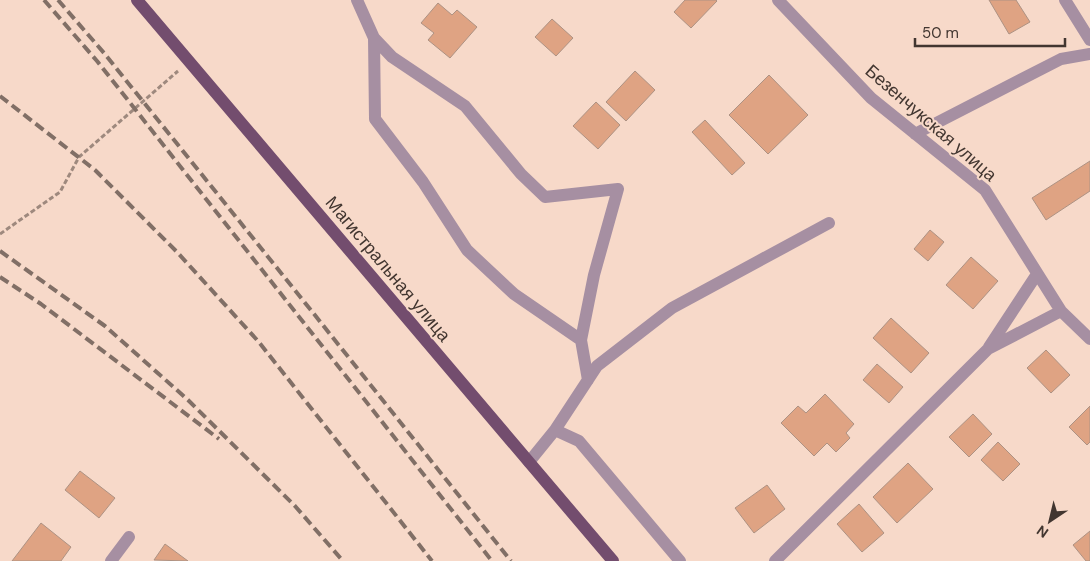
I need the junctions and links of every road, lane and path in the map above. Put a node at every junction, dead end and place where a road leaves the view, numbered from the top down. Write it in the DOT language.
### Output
graph roads {
  1 [pos="137,0"];
  2 [pos="357,0"];
  3 [pos="778,0"];
  4 [pos="1065,0"];
  5 [pos="374,38"];
  6 [pos="1090,40"];
  7 [pos="1090,54"];
  8 [pos="189,62"];
  9 [pos="915,134"];
  10 [pos="829,223"];
  11 [pos="0,234"];
  12 [pos="1038,274"];
  13 [pos="1061,312"];
  14 [pos="1090,339"];
  15 [pos="581,340"];
  16 [pos="988,349"];
  17 [pos="588,380"];
  18 [pos="555,430"];
  19 [pos="529,462"];
  20 [pos="129,538"];
  21 [pos="111,561"];
  22 [pos="613,561"];
  23 [pos="680,561"];
  24 [pos="775,561"];
  1 -- 8 [label="main road, Магистральная улица"];
  2 -- 5 [label="street"];
  3 -- 9 [label="street, Безенчукская улица"];
  4 -- 6 [label="street"];
  5 -- 15 [label="street"];
  5 -- 15 [label="street"];
  7 -- 9 [label="street"];
  8 -- 11 [label="path"];
  8 -- 19 [label="main road, Магистральная улица"];
  9 -- 12 [label="street, Безенчукская улица"];
  10 -- 17 [label="street"];
  12 -- 13 [label="street, Безенчукская улица"];
  12 -- 16 [label="street"];
  13 -- 14 [label="street, Безенчукская улица"];
  13 -- 16 [label="street"];
  15 -- 17 [label="street"];
  16 -- 24 [label="street"];
  17 -- 18 [label="street"];
  18 -- 19 [label="street"];
  18 -- 23 [label="street"];
  19 -- 22 [label="main road, Магистральная улица"];
  20 -- 21 [label="street"];
}
